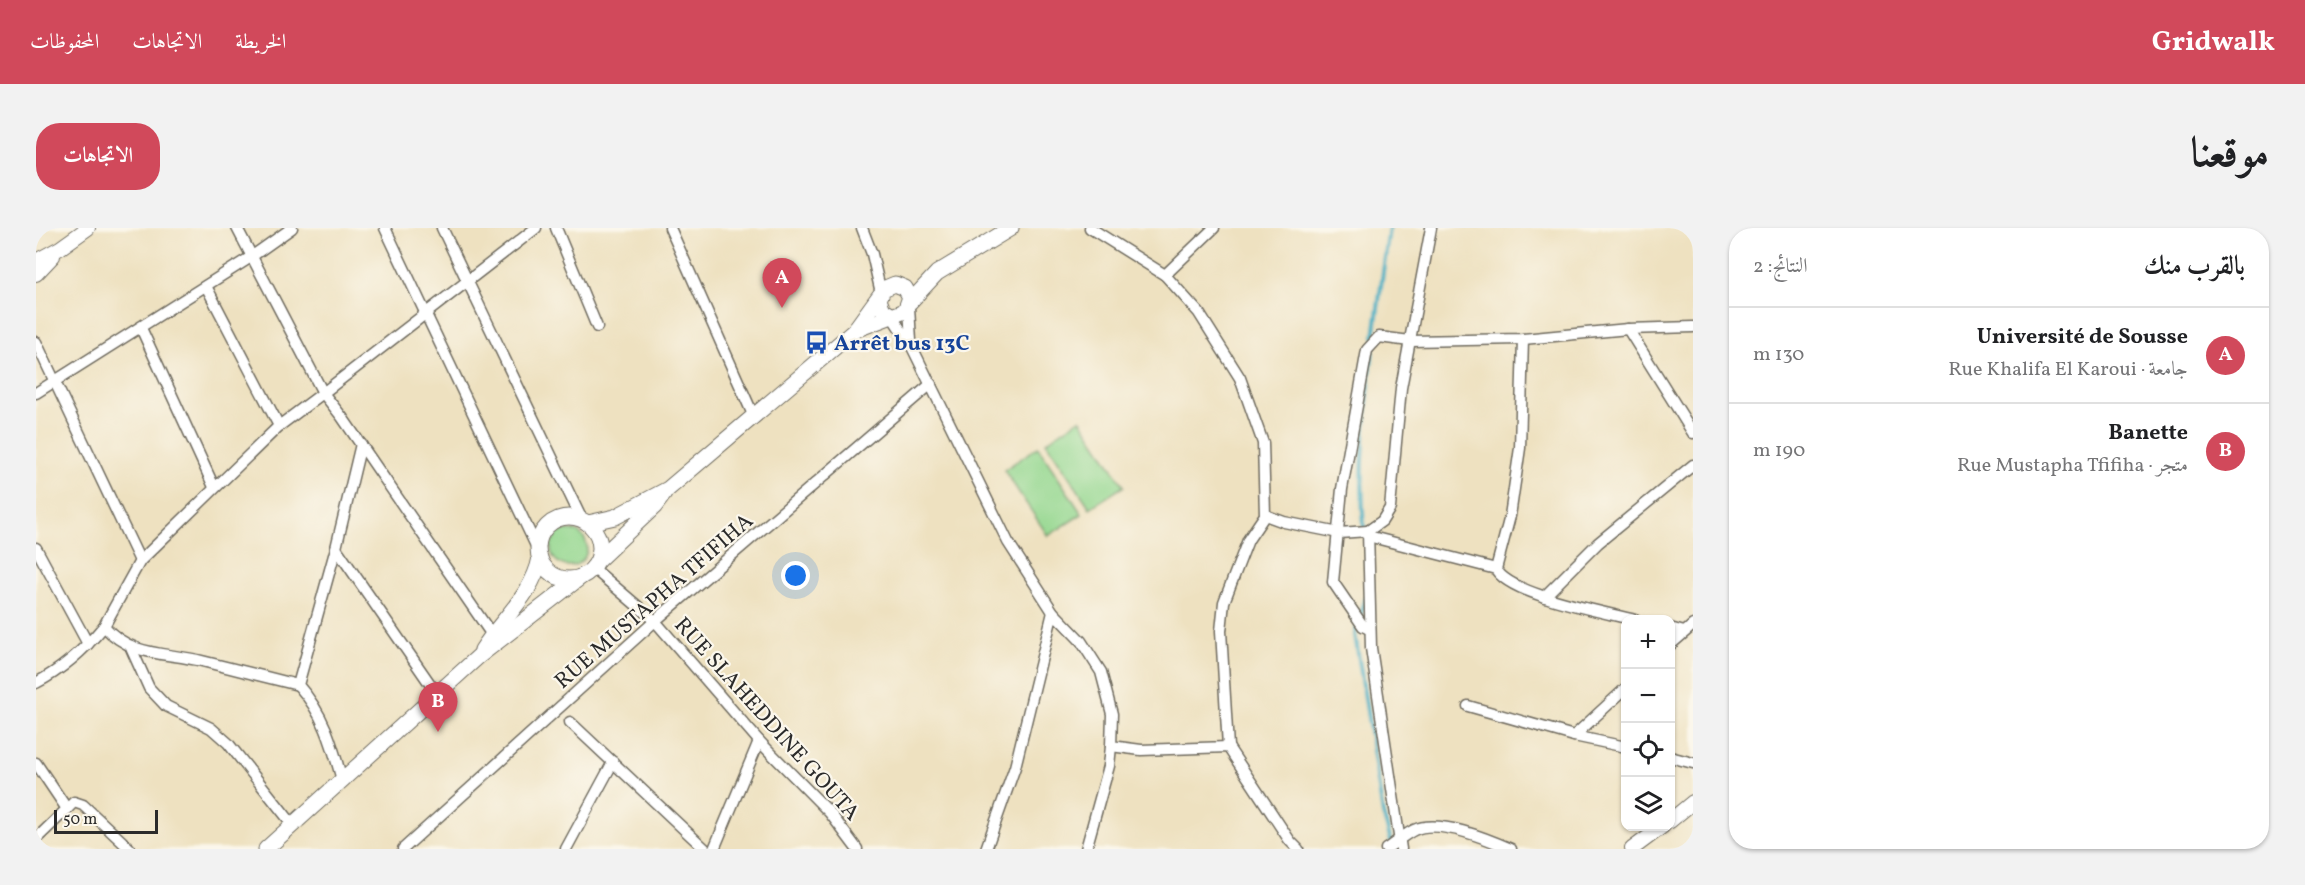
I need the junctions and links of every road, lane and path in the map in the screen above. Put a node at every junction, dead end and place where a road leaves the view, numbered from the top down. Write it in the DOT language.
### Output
graph roads {
  1 [pos="88,228"];
  2 [pos="237,228"];
  3 [pos="292,228"];
  4 [pos="385,228"];
  5 [pos="442,228"];
  6 [pos="536,228"];
  7 [pos="556,228"];
  8 [pos="670,228"];
  9 [pos="862,228"];
  10 [pos="1011,228"];
  11 [pos="1090,228"];
  12 [pos="1214,228"];
  13 [pos="1431,228"];
  14 [pos="60,248"];
  15 [pos="873,254"];
  16 [pos="251,257"];
  17 [pos="36,261"];
  18 [pos="937,273"];
  19 [pos="36,274"];
  20 [pos="1165,275"];
  21 [pos="465,281"];
  22 [pos="895,284"];
  23 [pos="206,286"];
  24 [pos="880,294"];
  25 [pos="909,304"];
  26 [pos="424,313"];
  27 [pos="891,315"];
  28 [pos="597,327"];
  29 [pos="1693,327"];
  30 [pos="141,328"];
  31 [pos="1628,329"];
  32 [pos="854,331"];
  33 [pos="1523,339"];
  34 [pos="1410,341"];
  35 [pos="36,342"];
  36 [pos="912,347"];
  37 [pos="53,382"];
  38 [pos="931,384"];
  39 [pos="36,393"];
  40 [pos="323,393"];
  41 [pos="754,417"];
  42 [pos="279,426"];
  43 [pos="1693,433"];
  44 [pos="361,444"];
  45 [pos="1693,465"];
  46 [pos="214,487"];
  47 [pos="668,489"];
  48 [pos="1265,515"];
  49 [pos="585,521"];
  50 [pos="1339,533"];
  51 [pos="1368,534"];
  52 [pos="36,548"];
  53 [pos="336,548"];
  54 [pos="539,554"];
  55 [pos="140,561"];
  56 [pos="591,568"];
  57 [pos="1496,569"];
  58 [pos="1544,597"];
  59 [pos="1053,612"];
  60 [pos="1621,616"];
  61 [pos="655,621"];
  62 [pos="104,626"];
  63 [pos="1689,628"];
  64 [pos="1369,629"];
  65 [pos="492,635"];
  66 [pos="1675,641"];
  67 [pos="88,644"];
  68 [pos="131,648"];
  69 [pos="479,656"];
  70 [pos="36,683"];
  71 [pos="298,685"];
  72 [pos="1621,693"];
  73 [pos="437,694"];
  74 [pos="1468,706"];
  75 [pos="570,722"];
  76 [pos="1575,736"];
  77 [pos="759,741"];
  78 [pos="1111,746"];
  79 [pos="1621,746"];
  80 [pos="1228,747"];
  81 [pos="1675,758"];
  82 [pos="613,762"];
  83 [pos="1693,763"];
  84 [pos="36,764"];
  85 [pos="342,780"];
  86 [pos="1693,802"];
  87 [pos="67,809"];
  88 [pos="1675,818"];
  89 [pos="293,825"];
  90 [pos="1657,831"];
  91 [pos="1661,831"];
  92 [pos="36,839"];
  93 [pos="1400,845"];
  94 [pos="129,849"];
  95 [pos="266,849"];
  96 [pos="403,849"];
  97 [pos="566,849"];
  98 [pos="705,849"];
  99 [pos="714,849"];
  100 [pos="857,849"];
  101 [pos="986,849"];
  102 [pos="1086,849"];
  103 [pos="1298,849"];
  104 [pos="1386,849"];
  105 [pos="1511,849"];
  106 [pos="1632,849"];
  107 [pos="1649,849"];
  1 -- 14 [label="street"];
  2 -- 16 [label="street"];
  3 -- 16 [label="street"];
  4 -- 26 [label="street"];
  5 -- 21 [label="street"];
  6 -- 21 [label="street"];
  7 -- 28 [label="street"];
  8 -- 41 [label="street"];
  9 -- 15 [label="street"];
  10 -- 18 [label="main road"];
  11 -- 20 [label="street"];
  12 -- 20 [label="street"];
  13 -- 34 [label="street"];
  14 -- 17 [label="street"];
  14 -- 19 [label="street"];
  15 -- 22 [label="street"];
  15 -- 24 [label="street"];
  16 -- 23 [label="street"];
  16 -- 40 [label="street"];
  18 -- 22 [label="main road"];
  18 -- 25 [label="main road"];
  20 -- 48 [label="street"];
  21 -- 26 [label="street"];
  21 -- 49 [label="street"];
  22 -- 24 [label="main road"];
  22 -- 25 [label="main road"];
  23 -- 30 [label="street"];
  23 -- 42 [label="street"];
  24 -- 27 [label="main road"];
  24 -- 32 [label="main road"];
  25 -- 27 [label="main road"];
  25 -- 36 [label="street"];
  26 -- 40 [label="street"];
  26 -- 54 [label="street"];
  27 -- 32 [label="main road"];
  27 -- 36 [label="street"];
  29 -- 31 [label="street"];
  30 -- 37 [label="street"];
  30 -- 46 [label="street"];
  31 -- 33 [label="street"];
  31 -- 43 [label="street"];
  32 -- 41 [label="main road"];
  33 -- 34 [label="street"];
  33 -- 57 [label="street"];
  34 -- 50 [label="street"];
  34 -- 51 [label="street"];
  35 -- 37 [label="street"];
  36 -- 38 [label="street"];
  37 -- 39 [label="street"];
  37 -- 55 [label="street"];
  38 -- 59 [label="street"];
  38 -- 61 [label="street, RUE MUSTAPHA TFIFIHA"];
  40 -- 42 [label="street"];
  40 -- 44 [label="street"];
  41 -- 47 [label="main road"];
  42 -- 46 [label="street"];
  44 -- 53 [label="street"];
  44 -- 65 [label="street"];
  45 -- 58 [label="street"];
  46 -- 55 [label="street"];
  47 -- 49 [label="main road"];
  47 -- 56 [label="main road"];
  48 -- 50 [label="street"];
  48 -- 80 [label="street"];
  49 -- 54 [label="main road"];
  49 -- 56 [label="main road"];
  50 -- 51 [label="street"];
  50 -- 64 [label="street"];
  51 -- 57 [label="street"];
  51 -- 64 [label="street"];
  52 -- 67 [label="street"];
  53 -- 71 [label="street"];
  53 -- 73 [label="street"];
  54 -- 56 [label="main road"];
  54 -- 65 [label="main road"];
  55 -- 62 [label="street"];
  56 -- 61 [label="street, RUE SLAHEDDINE GOUTA"];
  56 -- 69 [label="main road"];
  57 -- 58 [label="street"];
  58 -- 60 [label="street"];
  59 -- 78 [label="street"];
  59 -- 101 [label="street"];
  61 -- 77 [label="street, RUE SLAHEDDINE GOUTA"];
  61 -- 96 [label="street, RUE MUSTAPHA TFIFIHA"];
  62 -- 67 [label="street"];
  62 -- 68 [label="street"];
  63 -- 66 [label="street"];
  64 -- 93 [label="street"];
  65 -- 69 [label="main road"];
  67 -- 70 [label="street"];
  68 -- 71 [label="street"];
  68 -- 89 [label="street"];
  69 -- 73 [label="main road"];
  71 -- 85 [label="street"];
  72 -- 76 [label="street"];
  73 -- 85 [label="main road"];
  74 -- 76 [label="street"];
  75 -- 82 [label="street"];
  76 -- 79 [label="street"];
  77 -- 99 [label="street"];
  77 -- 100 [label="street, RUE SLAHEDDINE GOUTA"];
  78 -- 80 [label="street"];
  78 -- 102 [label="street"];
  80 -- 103 [label="street"];
  81 -- 83 [label="street"];
  82 -- 97 [label="street"];
  82 -- 98 [label="street"];
  84 -- 87 [label="street"];
  85 -- 89 [label="main road"];
  86 -- 88 [label="street"];
  87 -- 92 [label="street"];
  87 -- 94 [label="street"];
  89 -- 95 [label="main road"];
  90 -- 106 [label="street"];
  91 -- 107 [label="street"];
  93 -- 104 [label="street"];
  93 -- 105 [label="street"];
}
